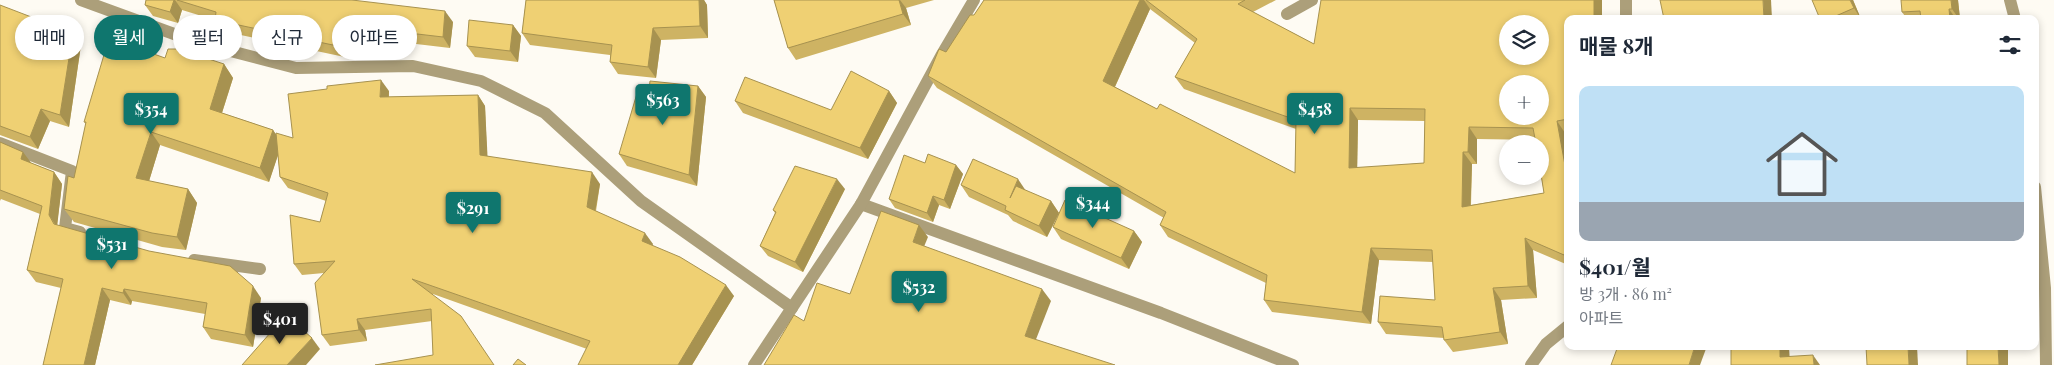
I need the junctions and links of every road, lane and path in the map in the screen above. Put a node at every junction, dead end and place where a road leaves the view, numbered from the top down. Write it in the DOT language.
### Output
graph roads {
  1 [pos="80,0"];
  2 [pos="974,0"];
  3 [pos="1312,0"];
  4 [pos="1626,0"];
  5 [pos="2010,0"];
  6 [pos="1287,14"];
  7 [pos="1626,15"];
  8 [pos="2014,15"];
  9 [pos="0,143"];
  10 [pos="861,204"];
  11 [pos="2039,227"];
  12 [pos="93,236"];
  13 [pos="178,258"];
  14 [pos="260,269"];
  15 [pos="792,308"];
  16 [pos="1564,329"];
  17 [pos="754,365"];
  18 [pos="1293,365"];
  19 [pos="1531,365"];
  20 [pos="2046,365"];
  1 -- 15 [label="street"];
  2 -- 10 [label="street"];
  3 -- 6 [label="street"];
  4 -- 7 [label="street"];
  5 -- 8 [label="street"];
  9 -- 12 [label="street"];
  10 -- 15 [label="street"];
  10 -- 18 [label="street"];
  11 -- 20 [label="street"];
  13 -- 14 [label="street"];
  15 -- 17 [label="street"];
  16 -- 19 [label="street"];
}
